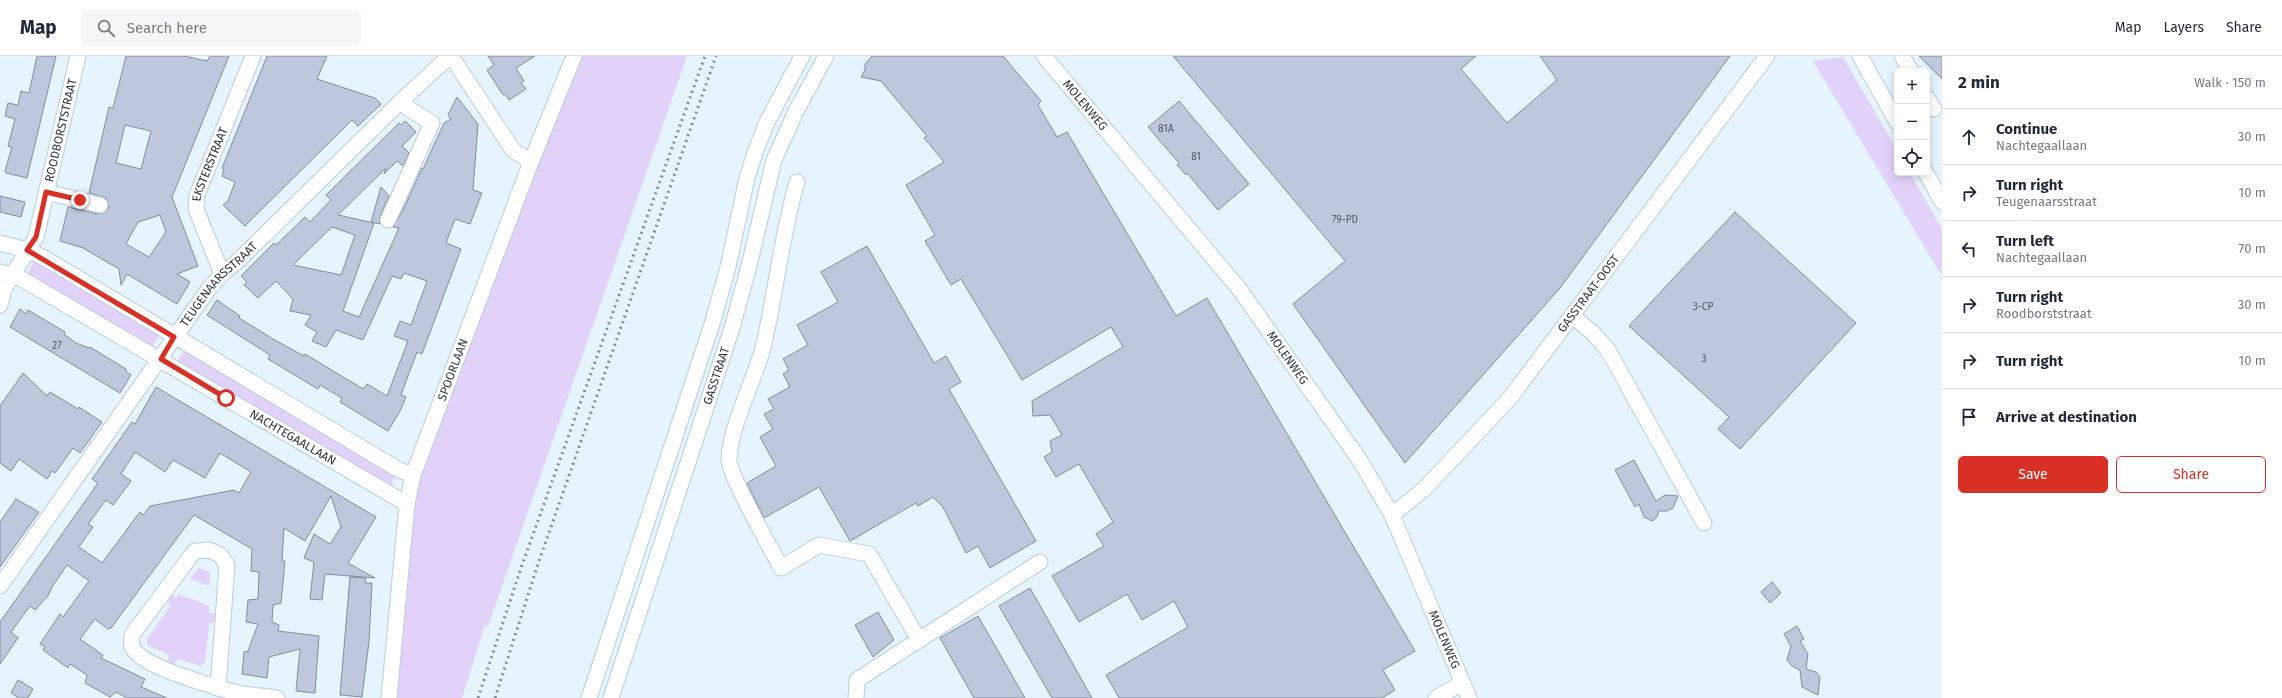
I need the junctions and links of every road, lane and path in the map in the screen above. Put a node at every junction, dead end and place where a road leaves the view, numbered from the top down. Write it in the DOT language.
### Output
graph roads {
  1 [pos="78,56"];
  2 [pos="253,56"];
  3 [pos="450,56"];
  4 [pos="574,56"];
  5 [pos="802,56"];
  6 [pos="826,56"];
  7 [pos="1044,56"];
  8 [pos="1767,56"];
  9 [pos="1860,56"];
  10 [pos="1902,56"];
  11 [pos="1909,68"];
  12 [pos="401,101"];
  13 [pos="1894,117"];
  14 [pos="531,162"];
  15 [pos="1928,176"];
  16 [pos="797,182"];
  17 [pos="46,192"];
  18 [pos="1942,202"];
  19 [pos="100,205"];
  20 [pos="388,220"];
  21 [pos="0,243"];
  22 [pos="27,250"];
  23 [pos="6,274"];
  24 [pos="222,274"];
  25 [pos="0,305"];
  26 [pos="1572,316"];
  27 [pos="174,337"];
  28 [pos="161,359"];
  29 [pos="413,474"];
  30 [pos="407,504"];
  31 [pos="1392,515"];
  32 [pos="1704,523"];
  33 [pos="1040,562"];
  34 [pos="0,586"];
  35 [pos="919,640"];
  36 [pos="1462,683"];
  37 [pos="218,688"];
  38 [pos="277,698"];
  39 [pos="389,698"];
  40 [pos="589,698"];
  41 [pos="611,698"];
  42 [pos="856,698"];
  43 [pos="1436,698"];
  44 [pos="1469,698"];
  1 -- 17 [label="street, ROODBORSTSTRAAT"];
  2 -- 24 [label="street, EKSTERSTRAAT"];
  3 -- 12 [label="street, TEUGENAARSSTRAAT"];
  3 -- 14 [label="street"];
  4 -- 14 [label="street, SPOORLAAN"];
  5 -- 40 [label="street, GASSTRAAT"];
  6 -- 41 [label="street, GASSTRAAT"];
  7 -- 31 [label="street, MOLENWEG"];
  8 -- 26 [label="street, GASSTRAAT-OOST"];
  9 -- 13 [label="street"];
  10 -- 11 [label="street"];
  12 -- 20 [label="street"];
  12 -- 24 [label="street, TEUGENAARSSTRAAT"];
  14 -- 29 [label="street, SPOORLAAN"];
  15 -- 18 [label="street"];
  16 -- 35 [label="street"];
  17 -- 19 [label="street"];
  17 -- 22 [label="street, ROODBORSTSTRAAT"];
  21 -- 22 [label="street"];
  22 -- 23 [label="street"];
  22 -- 27 [label="street"];
  23 -- 25 [label="street"];
  23 -- 28 [label="street, NACHTEGAALLAAN"];
  24 -- 27 [label="street, TEUGENAARSSTRAAT"];
  26 -- 31 [label="street, GASSTRAAT-OOST"];
  26 -- 32 [label="street"];
  27 -- 28 [label="street, TEUGENAARSSTRAAT"];
  27 -- 29 [label="street"];
  28 -- 30 [label="street, NACHTEGAALLAAN"];
  28 -- 34 [label="street, TEUGENAARSSTRAAT"];
  29 -- 30 [label="street, SPOORLAAN"];
  30 -- 39 [label="street, SPOORLAAN"];
  31 -- 36 [label="street, MOLENWEG"];
  33 -- 35 [label="street"];
  35 -- 42 [label="street"];
  36 -- 43 [label="street"];
  36 -- 44 [label="street, MOLENWEG"];
  37 -- 37 [label="street"];
  37 -- 38 [label="street"];
}
